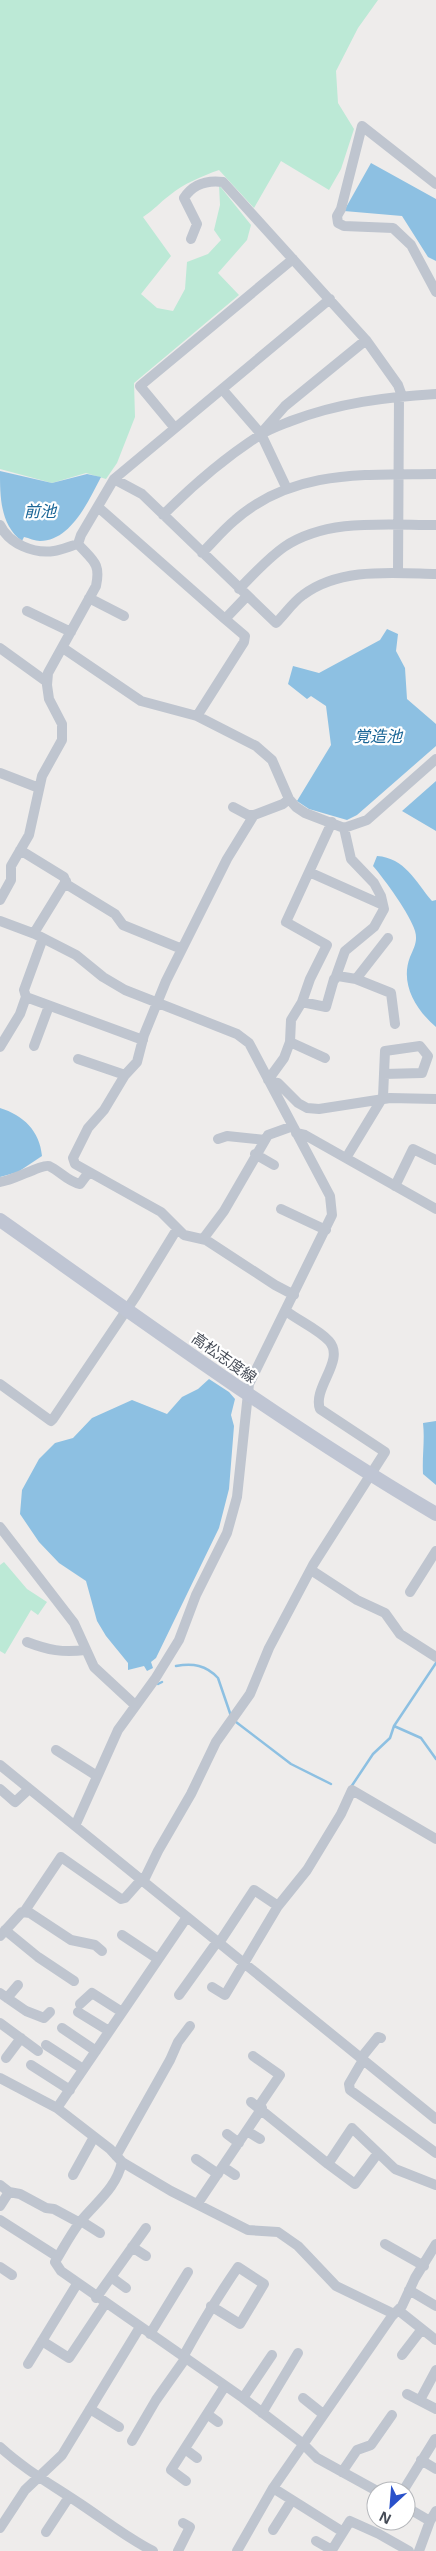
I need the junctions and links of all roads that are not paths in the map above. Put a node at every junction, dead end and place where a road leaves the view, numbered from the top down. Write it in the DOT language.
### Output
graph roads {
  1 [pos="436,184"];
  2 [pos="191,239"];
  3 [pos="293,259"];
  4 [pos="436,292"];
  5 [pos="330,299"];
  6 [pos="366,340"];
  7 [pos="222,389"];
  8 [pos="436,394"];
  9 [pos="400,396"];
  10 [pos="174,427"];
  11 [pos="261,434"];
  12 [pos="436,474"];
  13 [pos="398,475"];
  14 [pos="114,479"];
  15 [pos="288,489"];
  16 [pos="98,507"];
  17 [pos="163,515"];
  18 [pos="0,525"];
  19 [pos="398,525"];
  20 [pos="436,525"];
  21 [pos="78,544"];
  22 [pos="202,553"];
  23 [pos="398,573"];
  24 [pos="436,574"];
  25 [pos="239,589"];
  26 [pos="247,596"];
  27 [pos="90,598"];
  28 [pos="27,611"];
  29 [pos="124,616"];
  30 [pos="225,619"];
  31 [pos="71,632"];
  32 [pos="0,648"];
  33 [pos="63,648"];
  34 [pos="47,682"];
  35 [pos="197,716"];
  36 [pos="436,759"];
  37 [pos="0,773"];
  38 [pos="39,788"];
  39 [pos="289,799"];
  40 [pos="233,807"];
  41 [pos="254,815"];
  42 [pos="332,822"];
  43 [pos="344,828"];
  44 [pos="20,850"];
  45 [pos="310,872"];
  46 [pos="66,881"];
  47 [pos="0,900"];
  48 [pos="383,905"];
  49 [pos="0,921"];
  50 [pos="38,935"];
  51 [pos="388,938"];
  52 [pos="182,949"];
  53 [pos="335,978"];
  54 [pos="356,979"];
  55 [pos="26,997"];
  56 [pos="302,1002"];
  57 [pos="156,1003"];
  58 [pos="49,1006"];
  59 [pos="395,1024"];
  60 [pos="143,1040"];
  61 [pos="290,1042"];
  62 [pos="34,1046"];
  63 [pos="0,1047"];
  64 [pos="325,1058"];
  65 [pos="78,1059"];
  66 [pos="384,1074"];
  67 [pos="125,1075"];
  68 [pos="269,1081"];
  69 [pos="436,1099"];
  70 [pos="381,1100"];
  71 [pos="294,1130"];
  72 [pos="218,1139"];
  73 [pos="265,1140"];
  74 [pos="255,1154"];
  75 [pos="346,1158"];
  76 [pos="436,1160"];
  77 [pos="274,1165"];
  78 [pos="89,1172"];
  79 [pos="0,1182"];
  80 [pos="395,1186"];
  81 [pos="281,1208"];
  82 [pos="436,1209"];
  83 [pos="0,1220"];
  84 [pos="177,1229"];
  85 [pos="326,1230"];
  86 [pos="203,1239"];
  87 [pos="294,1295"];
  88 [pos="127,1310"];
  89 [pos="286,1312"];
  90 [pos="0,1384"];
  91 [pos="248,1395"];
  92 [pos="371,1476"];
  93 [pos="436,1514"];
  94 [pos="0,1528"];
  95 [pos="436,1552"];
  96 [pos="311,1570"];
  97 [pos="410,1592"];
  98 [pos="27,1642"];
  99 [pos="85,1650"];
  100 [pos="436,1657"];
  101 [pos="135,1705"];
  102 [pos="56,1750"];
  103 [pos="0,1765"];
  104 [pos="97,1776"];
  105 [pos="0,1789"];
  106 [pos="30,1789"];
  107 [pos="75,1826"];
  108 [pos="436,1839"];
  109 [pos="142,1881"];
  110 [pos="278,1906"];
  111 [pos="24,1912"];
  112 [pos="187,1917"];
  113 [pos="3,1933"];
  114 [pos="122,1935"];
  115 [pos="218,1943"];
  116 [pos="102,1951"];
  117 [pos="158,1959"];
  118 [pos="245,1964"];
  119 [pos="74,1981"];
  120 [pos="18,1985"];
  121 [pos="212,1987"];
  122 [pos="3,1995"];
  123 [pos="179,1995"];
  124 [pos="50,2012"];
  125 [pos="122,2012"];
  126 [pos="0,2024"];
  127 [pos="190,2026"];
  128 [pos="62,2028"];
  129 [pos="109,2031"];
  130 [pos="21,2038"];
  131 [pos="382,2038"];
  132 [pos="96,2051"];
  133 [pos="253,2056"];
  134 [pos="6,2058"];
  135 [pos="362,2059"];
  136 [pos="31,2065"];
  137 [pos="84,2070"];
  138 [pos="0,2078"];
  139 [pos="70,2090"];
  140 [pos="258,2105"];
  141 [pos="57,2108"];
  142 [pos="436,2119"];
  143 [pos="247,2131"];
  144 [pos="227,2134"];
  145 [pos="94,2137"];
  146 [pos="260,2139"];
  147 [pos="239,2143"];
  148 [pos="378,2152"];
  149 [pos="436,2153"];
  150 [pos="119,2159"];
  151 [pos="196,2159"];
  152 [pos="328,2164"];
  153 [pos="220,2170"];
  154 [pos="73,2175"];
  155 [pos="235,2175"];
  156 [pos="0,2185"];
  157 [pos="436,2185"];
  158 [pos="9,2192"];
  159 [pos="198,2203"];
  160 [pos="0,2206"];
  161 [pos="0,2220"];
  162 [pos="80,2222"];
  163 [pos="146,2228"];
  164 [pos="100,2233"];
  165 [pos="385,2244"];
  166 [pos="436,2244"];
  167 [pos="132,2247"];
  168 [pos="146,2256"];
  169 [pos="58,2257"];
  170 [pos="429,2263"];
  171 [pos="0,2267"];
  172 [pos="188,2272"];
  173 [pos="12,2275"];
  174 [pos="111,2277"];
  175 [pos="77,2284"];
  176 [pos="126,2288"];
  177 [pos="409,2290"];
  178 [pos="101,2301"];
  179 [pos="211,2306"];
  180 [pos="436,2306"];
  181 [pos="396,2312"];
  182 [pos="140,2327"];
  183 [pos="422,2329"];
  184 [pos="150,2334"];
  185 [pos="436,2340"];
  186 [pos="42,2341"];
  187 [pos="298,2354"];
  188 [pos="402,2354"];
  189 [pos="272,2355"];
  190 [pos="184,2358"];
  191 [pos="28,2364"];
  192 [pos="436,2370"];
  193 [pos="224,2386"];
  194 [pos="407,2394"];
  195 [pos="243,2398"];
  196 [pos="303,2398"];
  197 [pos="420,2400"];
  198 [pos="90,2409"];
  199 [pos="436,2409"];
  200 [pos="262,2413"];
  201 [pos="207,2414"];
  202 [pos="324,2414"];
  203 [pos="392,2415"];
  204 [pos="218,2422"];
  205 [pos="119,2427"];
  206 [pos="435,2439"];
  207 [pos="132,2441"];
  208 [pos="302,2443"];
  209 [pos="0,2447"];
  210 [pos="185,2449"];
  211 [pos="197,2458"];
  212 [pos="421,2460"];
  213 [pos="436,2469"];
  214 [pos="342,2472"];
  215 [pos="38,2477"];
  216 [pos="186,2481"];
  217 [pos="409,2481"];
  218 [pos="366,2485"];
  219 [pos="272,2488"];
  220 [pos="69,2497"];
  221 [pos="292,2500"];
  222 [pos="436,2511"];
  223 [pos="416,2513"];
  224 [pos="430,2521"];
  225 [pos="183,2523"];
  226 [pos="0,2528"];
  227 [pos="273,2530"];
  228 [pos="46,2532"];
  229 [pos="344,2532"];
  230 [pos="316,2541"];
  231 [pos="153,2551"];
  232 [pos="178,2551"];
  233 [pos="237,2551"];
  234 [pos="410,2551"];
  235 [pos="419,2551"];
  1 -- 4 [label="street"];
  2 -- 3 [label="street"];
  3 -- 5 [label="street"];
  3 -- 10 [label="street"];
  5 -- 6 [label="street"];
  5 -- 7 [label="street"];
  6 -- 9 [label="street"];
  6 -- 11 [label="street"];
  7 -- 10 [label="street"];
  7 -- 11 [label="street"];
  8 -- 9 [label="street"];
  9 -- 11 [label="street"];
  9 -- 13 [label="street"];
  10 -- 14 [label="street"];
  11 -- 15 [label="street"];
  11 -- 17 [label="street"];
  12 -- 13 [label="street"];
  13 -- 15 [label="street"];
  13 -- 19 [label="street"];
  14 -- 16 [label="street"];
  14 -- 17 [label="street"];
  15 -- 22 [label="street"];
  16 -- 21 [label="street"];
  16 -- 30 [label="street"];
  17 -- 22 [label="street"];
  18 -- 21 [label="street"];
  19 -- 20 [label="street"];
  19 -- 23 [label="street"];
  19 -- 25 [label="street"];
  21 -- 27 [label="street"];
  22 -- 25 [label="street"];
  23 -- 24 [label="street"];
  23 -- 26 [label="street"];
  25 -- 26 [label="street"];
  26 -- 30 [label="street"];
  27 -- 29 [label="street"];
  27 -- 31 [label="street"];
  28 -- 31 [label="street"];
  30 -- 35 [label="street"];
  31 -- 33 [label="street"];
  32 -- 34 [label="street"];
  33 -- 34 [label="street"];
  33 -- 35 [label="street"];
  34 -- 38 [label="street"];
  35 -- 39 [label="street"];
  36 -- 43 [label="street"];
  37 -- 38 [label="street"];
  38 -- 44 [label="street"];
  39 -- 41 [label="street"];
  39 -- 42 [label="street"];
  40 -- 41 [label="street"];
  41 -- 52 [label="street"];
  42 -- 43 [label="street"];
  42 -- 45 [label="street"];
  43 -- 48 [label="street"];
  44 -- 46 [label="street"];
  44 -- 47 [label="street"];
  45 -- 48 [label="street"];
  45 -- 56 [label="street"];
  46 -- 50 [label="street"];
  46 -- 52 [label="street"];
  48 -- 53 [label="street"];
  49 -- 50 [label="street"];
  50 -- 55 [label="street"];
  50 -- 57 [label="street"];
  51 -- 54 [label="street"];
  52 -- 57 [label="street"];
  53 -- 54 [label="street"];
  53 -- 56 [label="street"];
  54 -- 59 [label="street"];
  55 -- 58 [label="street"];
  55 -- 63 [label="street"];
  56 -- 61 [label="street"];
  57 -- 60 [label="street"];
  57 -- 68 [label="street"];
  58 -- 60 [label="street"];
  58 -- 62 [label="street"];
  60 -- 67 [label="street"];
  61 -- 64 [label="street"];
  61 -- 68 [label="street"];
  65 -- 67 [label="street"];
  66 -- 66 [label="street"];
  66 -- 70 [label="street"];
  67 -- 78 [label="street"];
  68 -- 70 [label="street"];
  68 -- 71 [label="street"];
  69 -- 70 [label="street"];
  70 -- 75 [label="street"];
  71 -- 73 [label="street"];
  71 -- 75 [label="street"];
  71 -- 85 [label="street"];
  72 -- 73 [label="street"];
  73 -- 74 [label="street"];
  74 -- 77 [label="street"];
  74 -- 86 [label="street"];
  75 -- 80 [label="street"];
  76 -- 80 [label="street"];
  78 -- 79 [label="street"];
  78 -- 84 [label="street"];
  80 -- 82 [label="street"];
  81 -- 85 [label="street"];
  83 -- 88 [label="main road, 高松志度線"];
  84 -- 86 [label="street"];
  84 -- 88 [label="street"];
  85 -- 87 [label="street"];
  86 -- 87 [label="street"];
  87 -- 89 [label="street"];
  88 -- 90 [label="street"];
  88 -- 91 [label="main road, 高松志度線"];
  89 -- 91 [label="street"];
  89 -- 92 [label="street"];
  91 -- 92 [label="main road, 高松志度線"];
  91 -- 101 [label="street"];
  92 -- 93 [label="main road, 高松志度線"];
  92 -- 96 [label="street"];
  94 -- 99 [label="street"];
  95 -- 97 [label="street"];
  96 -- 100 [label="street"];
  96 -- 109 [label="street"];
  98 -- 99 [label="street"];
  99 -- 101 [label="street"];
  101 -- 104 [label="street"];
  102 -- 104 [label="street"];
  103 -- 106 [label="street"];
  104 -- 107 [label="street"];
  105 -- 106 [label="street"];
  106 -- 107 [label="street"];
  107 -- 109 [label="street"];
  108 -- 110 [label="street"];
  109 -- 111 [label="street"];
  109 -- 112 [label="street"];
  110 -- 115 [label="street"];
  110 -- 118 [label="street"];
  111 -- 113 [label="street"];
  111 -- 116 [label="street"];
  112 -- 115 [label="street"];
  112 -- 117 [label="street"];
  113 -- 119 [label="street"];
  114 -- 117 [label="street"];
  115 -- 118 [label="street"];
  115 -- 123 [label="street"];
  117 -- 125 [label="street"];
  118 -- 121 [label="street"];
  118 -- 135 [label="street"];
  120 -- 122 [label="street"];
  122 -- 124 [label="street"];
  125 -- 129 [label="street"];
  125 -- 129 [label="street"];
  126 -- 130 [label="street"];
  127 -- 150 [label="street"];
  128 -- 132 [label="street"];
  129 -- 132 [label="street"];
  130 -- 134 [label="street"];
  130 -- 137 [label="street"];
  131 -- 135 [label="street"];
  132 -- 137 [label="street"];
  133 -- 140 [label="street"];
  135 -- 142 [label="street"];
  135 -- 149 [label="street"];
  136 -- 139 [label="street"];
  137 -- 139 [label="street"];
  138 -- 141 [label="street"];
  139 -- 141 [label="street"];
  140 -- 143 [label="street"];
  140 -- 152 [label="street"];
  141 -- 145 [label="street"];
  143 -- 146 [label="street"];
  143 -- 147 [label="street"];
  144 -- 147 [label="street"];
  145 -- 150 [label="street"];
  145 -- 154 [label="street"];
  147 -- 153 [label="street"];
  148 -- 152 [label="street"];
  148 -- 152 [label="street"];
  148 -- 157 [label="street"];
  150 -- 159 [label="street"];
  150 -- 162 [label="street"];
  151 -- 153 [label="street"];
  153 -- 155 [label="street"];
  153 -- 159 [label="street"];
  156 -- 158 [label="street"];
  158 -- 160 [label="street"];
  158 -- 162 [label="street"];
  159 -- 181 [label="street"];
  161 -- 169 [label="street"];
  162 -- 164 [label="street"];
  162 -- 169 [label="street"];
  163 -- 167 [label="street"];
  165 -- 170 [label="street"];
  166 -- 170 [label="street"];
  167 -- 168 [label="street"];
  167 -- 174 [label="street"];
  169 -- 175 [label="street"];
  170 -- 177 [label="street"];
  171 -- 173 [label="street"];
  172 -- 184 [label="street"];
  174 -- 176 [label="street"];
  174 -- 178 [label="street"];
  175 -- 178 [label="street"];
  175 -- 186 [label="street"];
  177 -- 180 [label="street"];
  177 -- 181 [label="street"];
  178 -- 182 [label="street"];
  178 -- 186 [label="street"];
  179 -- 179 [label="street"];
  179 -- 190 [label="street"];
  181 -- 183 [label="street"];
  181 -- 202 [label="street"];
  182 -- 184 [label="street"];
  182 -- 198 [label="street"];
  183 -- 185 [label="street"];
  183 -- 188 [label="street"];
  184 -- 190 [label="street"];
  186 -- 191 [label="street"];
  187 -- 200 [label="street"];
  189 -- 195 [label="street"];
  190 -- 193 [label="street"];
  190 -- 207 [label="street"];
  192 -- 197 [label="street"];
  193 -- 195 [label="street"];
  193 -- 201 [label="street"];
  194 -- 197 [label="street"];
  195 -- 200 [label="street"];
  196 -- 202 [label="street"];
  197 -- 199 [label="street"];
  198 -- 205 [label="street"];
  198 -- 215 [label="street"];
  200 -- 208 [label="street"];
  201 -- 204 [label="street"];
  201 -- 210 [label="street"];
  202 -- 208 [label="street"];
  203 -- 214 [label="street"];
  206 -- 212 [label="street"];
  208 -- 214 [label="street"];
  208 -- 219 [label="street"];
  209 -- 215 [label="street"];
  210 -- 211 [label="street"];
  210 -- 216 [label="street"];
  212 -- 213 [label="street"];
  212 -- 217 [label="street"];
  214 -- 218 [label="street"];
  215 -- 220 [label="street"];
  215 -- 226 [label="street"];
  219 -- 221 [label="street"];
  219 -- 233 [label="street"];
  220 -- 228 [label="street"];
  220 -- 231 [label="street"];
  221 -- 227 [label="street"];
  221 -- 229 [label="street"];
  222 -- 224 [label="street"];
  223 -- 224 [label="street"];
  224 -- 235 [label="street"];
  225 -- 232 [label="street"];
  229 -- 230 [label="street"];
  229 -- 234 [label="street"];
}
